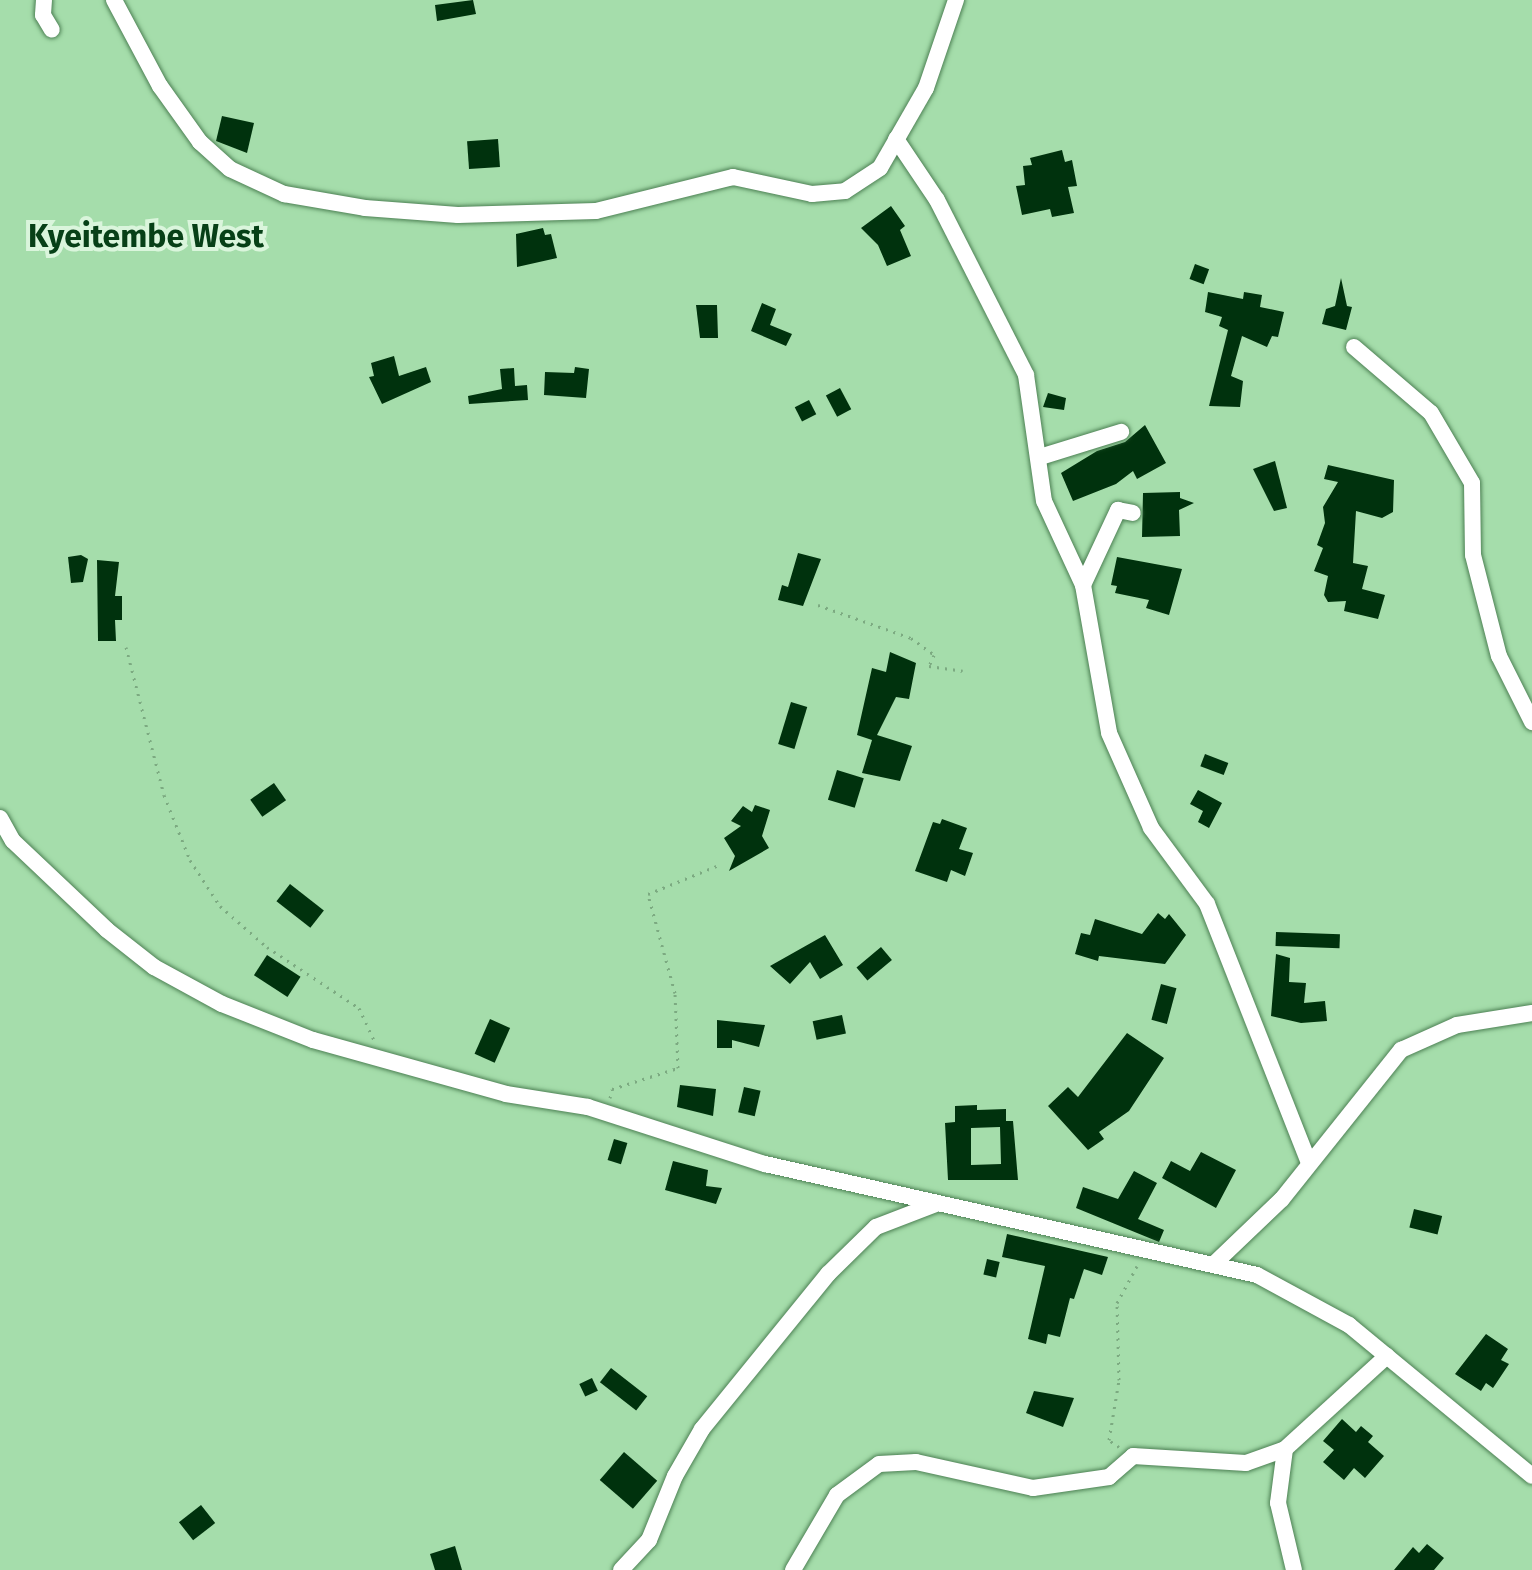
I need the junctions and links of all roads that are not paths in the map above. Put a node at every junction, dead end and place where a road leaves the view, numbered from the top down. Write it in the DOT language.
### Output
graph roads {
  1 [pos="44,0"];
  2 [pos="114,0"];
  3 [pos="956,0"];
  4 [pos="52,30"];
  5 [pos="896,139"];
  6 [pos="917,167"];
  7 [pos="880,168"];
  8 [pos="1354,347"];
  9 [pos="1121,432"];
  10 [pos="1040,457"];
  11 [pos="1133,513"];
  12 [pos="1083,585"];
  13 [pos="1532,722"];
  14 [pos="0,818"];
  15 [pos="1532,1013"];
  16 [pos="1308,1161"];
  17 [pos="937,1203"];
  18 [pos="1216,1262"];
  19 [pos="1387,1356"];
  20 [pos="1285,1449"];
  21 [pos="1532,1476"];
  22 [pos="623,1569"];
  23 [pos="793,1570"];
  24 [pos="1294,1570"];
  1 -- 4 [label="street"];
  2 -- 7 [label="street"];
  3 -- 5 [label="street"];
  5 -- 6 [label="street"];
  5 -- 7 [label="street"];
  6 -- 7 [label="street"];
  6 -- 10 [label="street"];
  8 -- 13 [label="street"];
  9 -- 10 [label="street"];
  10 -- 12 [label="street"];
  11 -- 12 [label="street"];
  12 -- 16 [label="street"];
  14 -- 17 [label="street"];
  15 -- 16 [label="street"];
  16 -- 18 [label="street"];
  17 -- 18 [label="street"];
  17 -- 22 [label="street"];
  18 -- 19 [label="street"];
  19 -- 20 [label="street"];
  19 -- 21 [label="street"];
  20 -- 23 [label="street"];
  20 -- 24 [label="street"];
}
